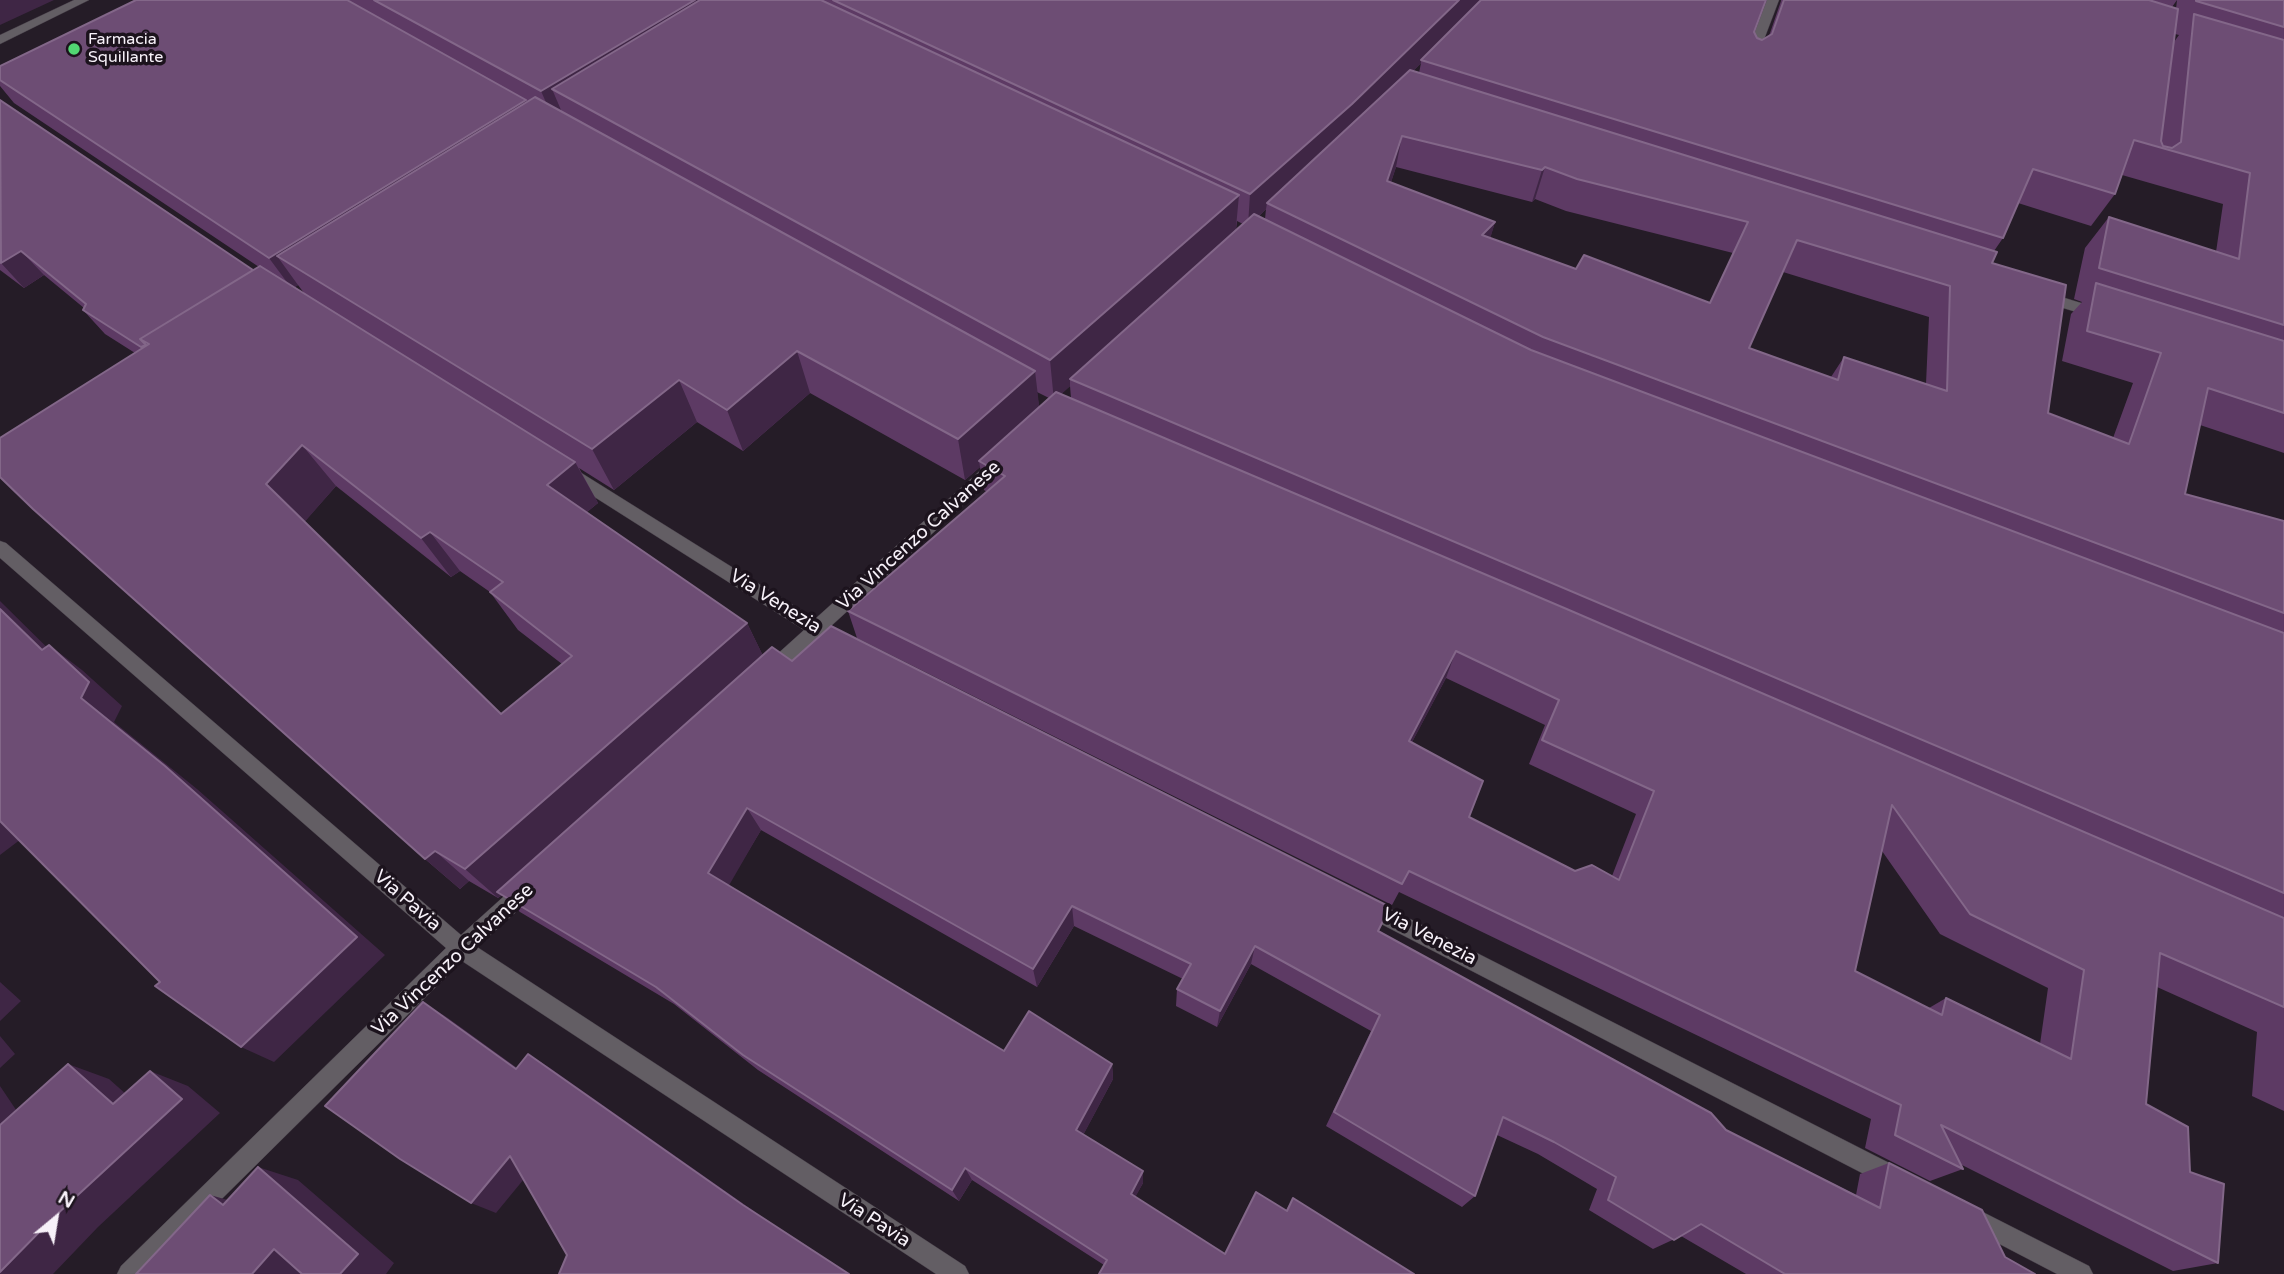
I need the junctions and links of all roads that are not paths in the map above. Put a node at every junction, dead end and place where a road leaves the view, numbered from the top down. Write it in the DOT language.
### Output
graph roads {
  1 [pos="83,0"];
  2 [pos="1773,0"];
  3 [pos="0,40"];
  4 [pos="1749,65"];
  5 [pos="2031,292"];
  6 [pos="2107,317"];
  7 [pos="1014,448"];
  8 [pos="548,460"];
  9 [pos="0,548"];
  10 [pos="817,629"];
  11 [pos="854,647"];
  12 [pos="757,683"];
  13 [pos="544,874"];
  14 [pos="1345,895"];
  15 [pos="461,948"];
  16 [pos="1909,1185"];
  17 [pos="1958,1210"];
  18 [pos="129,1274"];
  19 [pos="957,1274"];
  20 [pos="2081,1274"];
  1 -- 3 [label="street"];
  2 -- 4 [label="street"];
  5 -- 6 [label="street"];
  7 -- 10 [label="street, Via Vincenzo Calvanese"];
  8 -- 10 [label="street, Via Venezia"];
  9 -- 15 [label="street, Via Pavia"];
  10 -- 11 [label="street, Via Venezia"];
  10 -- 12 [label="street, Via Vincenzo Calvanese"];
  13 -- 15 [label="street, Via Vincenzo Calvanese"];
  14 -- 16 [label="street, Via Venezia"];
  15 -- 18 [label="street, Via Vincenzo Calvanese"];
  15 -- 19 [label="street, Via Pavia"];
  17 -- 20 [label="street"];
}
